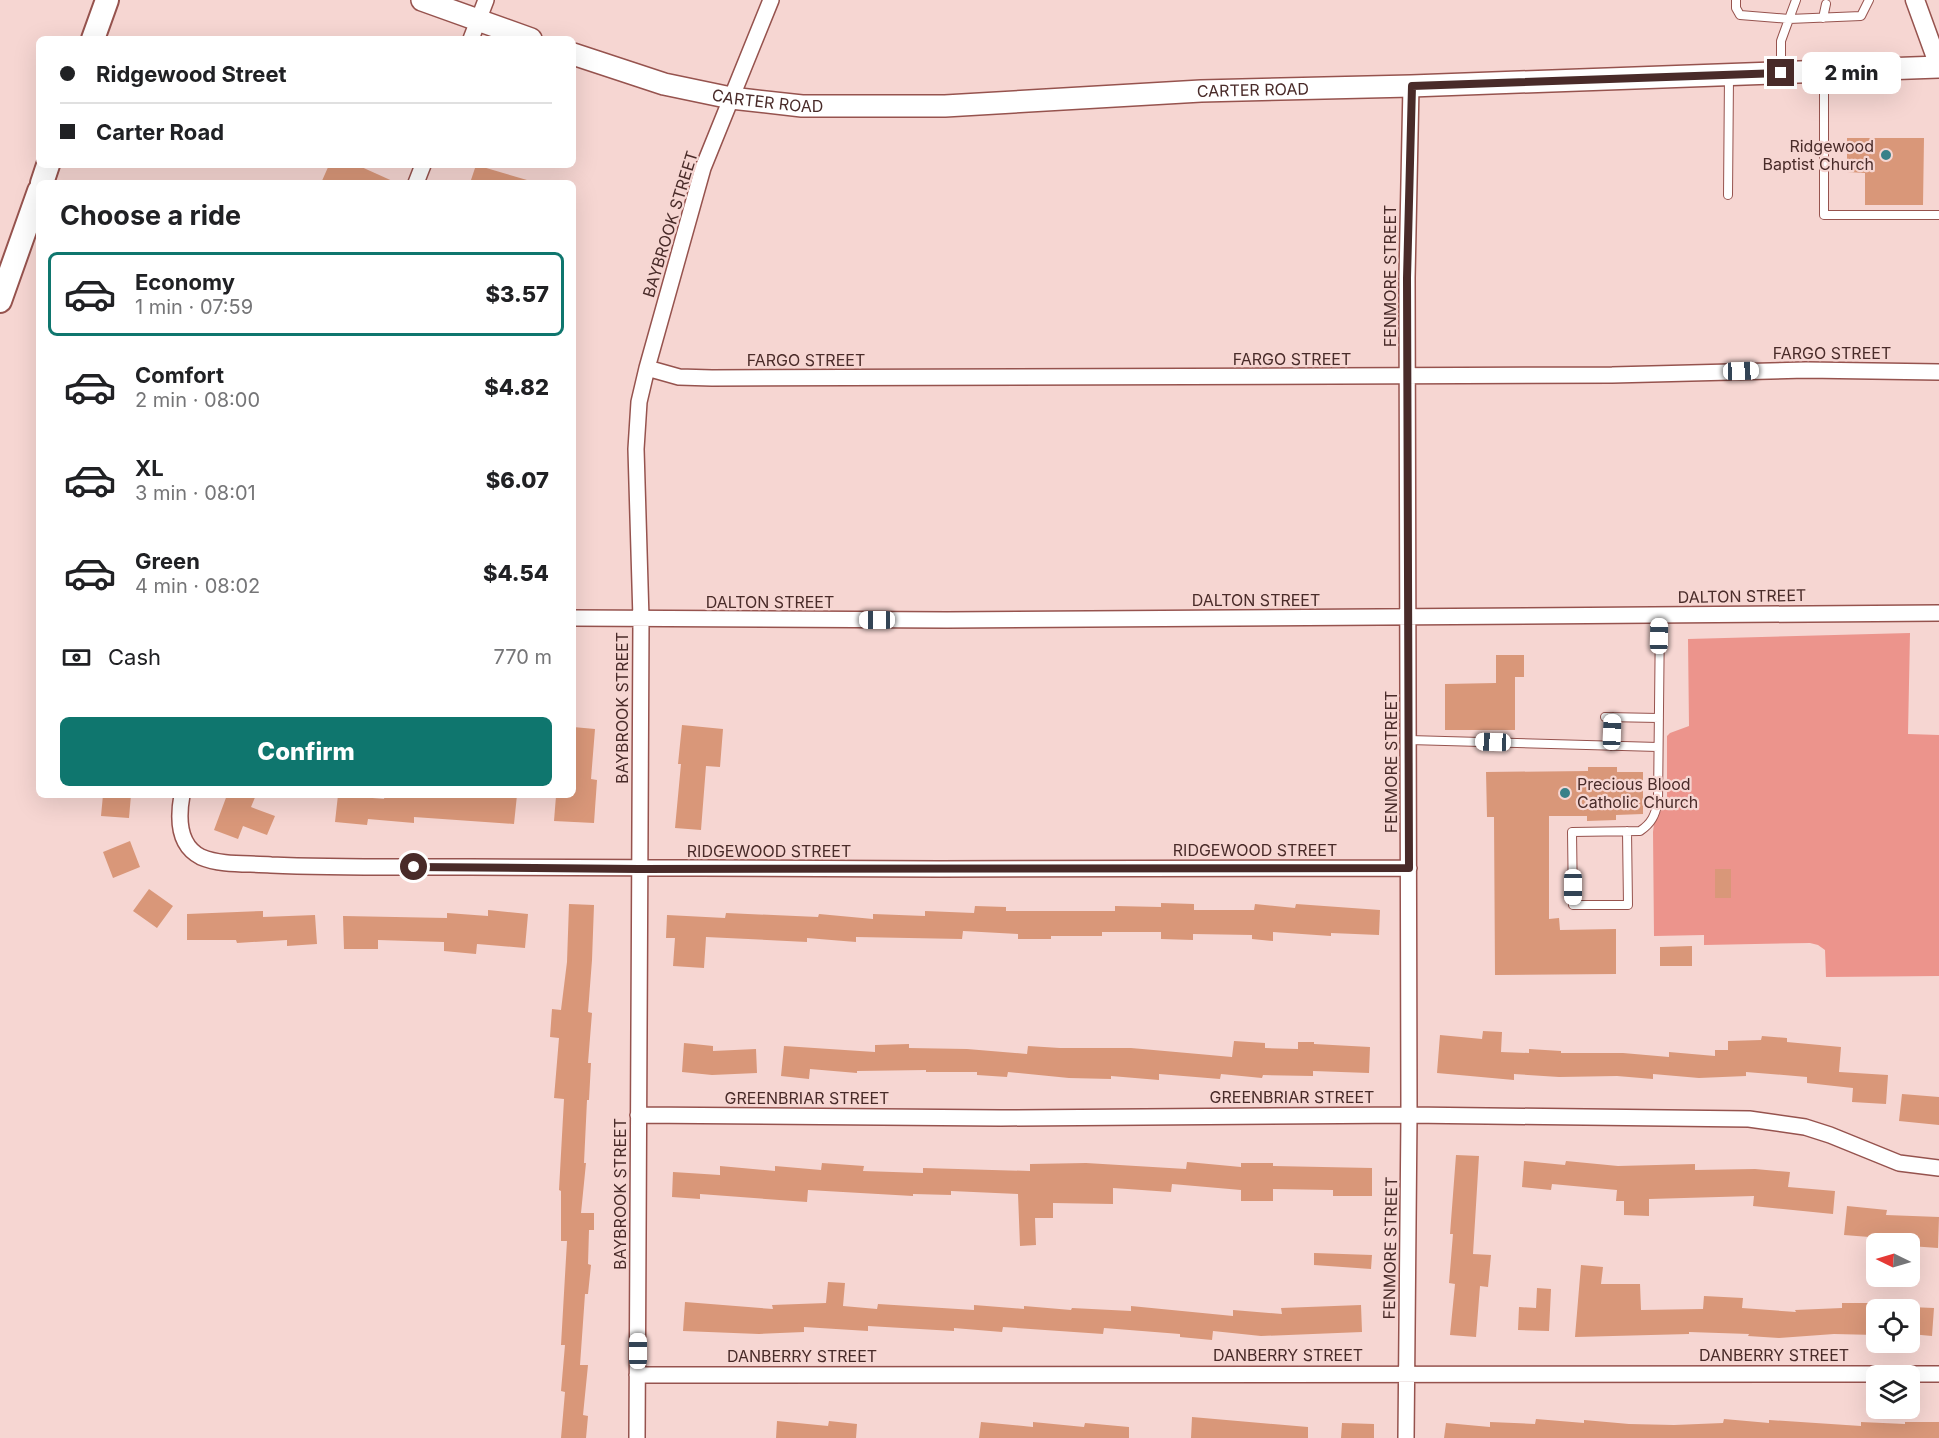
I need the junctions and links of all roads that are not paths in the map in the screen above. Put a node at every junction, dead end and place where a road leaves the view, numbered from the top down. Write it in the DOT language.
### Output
graph roads {
  1 [pos="107,0"];
  2 [pos="422,0"];
  3 [pos="486,0"];
  4 [pos="771,0"];
  5 [pos="1736,0"];
  6 [pos="1796,0"];
  7 [pos="1869,0"];
  8 [pos="1914,0"];
  9 [pos="1826,4"];
  10 [pos="1823,18"];
  11 [pos="1789,20"];
  12 [pos="475,30"];
  13 [pos="94,36"];
  14 [pos="512,36"];
  15 [pos="576,55"];
  16 [pos="1939,66"];
  17 [pos="1824,71"];
  18 [pos="1781,73"];
  19 [pos="1729,75"];
  20 [pos="1412,86"];
  21 [pos="731,98"];
  22 [pos="1728,195"];
  23 [pos="36,199"];
  24 [pos="1939,215"];
  25 [pos="0,301"];
  26 [pos="647,368"];
  27 [pos="1939,372"];
  28 [pos="1408,376"];
  29 [pos="1939,613"];
  30 [pos="1660,615"];
  31 [pos="1408,617"];
  32 [pos="576,618"];
  33 [pos="641,619"];
  34 [pos="1659,718"];
  35 [pos="1409,740"];
  36 [pos="1611,746"];
  37 [pos="1658,747"];
  38 [pos="181,798"];
  39 [pos="1627,831"];
  40 [pos="1409,868"];
  41 [pos="639,869"];
  42 [pos="1409,1114"];
  43 [pos="638,1115"];
  44 [pos="1939,1168"];
  45 [pos="1407,1373"];
  46 [pos="1939,1374"];
  47 [pos="638,1375"];
  48 [pos="637,1438"];
  49 [pos="1406,1438"];
  1 -- 13 [label="main road"];
  2 -- 12 [label="main road"];
  3 -- 12 [label="street"];
  4 -- 21 [label="street, BAYBROOK STREET"];
  5 -- 11 [label="lane"];
  6 -- 11 [label="lane"];
  7 -- 10 [label="lane"];
  8 -- 16 [label="street"];
  9 -- 10 [label="lane"];
  10 -- 11 [label="lane"];
  11 -- 18 [label="lane"];
  12 -- 14 [label="main road"];
  15 -- 21 [label="main road, CARTER ROAD"];
  16 -- 17 [label="main road, CARTER ROAD"];
  17 -- 18 [label="main road, CARTER ROAD"];
  17 -- 24 [label="lane"];
  18 -- 19 [label="main road, CARTER ROAD"];
  19 -- 20 [label="main road, CARTER ROAD"];
  19 -- 22 [label="lane"];
  20 -- 21 [label="main road, CARTER ROAD"];
  20 -- 28 [label="street, FENMORE STREET"];
  21 -- 26 [label="street, BAYBROOK STREET"];
  23 -- 25 [label="main road"];
  26 -- 28 [label="street, FARGO STREET"];
  26 -- 33 [label="street, BAYBROOK STREET"];
  27 -- 28 [label="street, FARGO STREET"];
  28 -- 31 [label="street, FENMORE STREET"];
  29 -- 30 [label="street, DALTON STREET"];
  30 -- 31 [label="street, DALTON STREET"];
  30 -- 34 [label="lane"];
  31 -- 33 [label="street, DALTON STREET"];
  31 -- 35 [label="street, FENMORE STREET"];
  32 -- 33 [label="street, DALTON STREET"];
  33 -- 41 [label="street, BAYBROOK STREET"];
  34 -- 36 [label="lane"];
  34 -- 37 [label="lane"];
  35 -- 36 [label="lane"];
  35 -- 40 [label="street, FENMORE STREET"];
  36 -- 37 [label="lane"];
  37 -- 39 [label="lane"];
  38 -- 41 [label="street, RIDGEWOOD STREET"];
  39 -- 39 [label="lane"];
  40 -- 41 [label="street, RIDGEWOOD STREET"];
  40 -- 42 [label="street, FENMORE STREET"];
  41 -- 43 [label="street, BAYBROOK STREET"];
  42 -- 43 [label="street, GREENBRIAR STREET"];
  42 -- 44 [label="street, GREENBRIAR STREET"];
  42 -- 45 [label="street, FENMORE STREET"];
  43 -- 47 [label="street, BAYBROOK STREET"];
  45 -- 46 [label="street, DANBERRY STREET"];
  45 -- 47 [label="street, DANBERRY STREET"];
  45 -- 49 [label="street, FENMORE STREET"];
  47 -- 48 [label="street, BAYBROOK STREET"];
}
